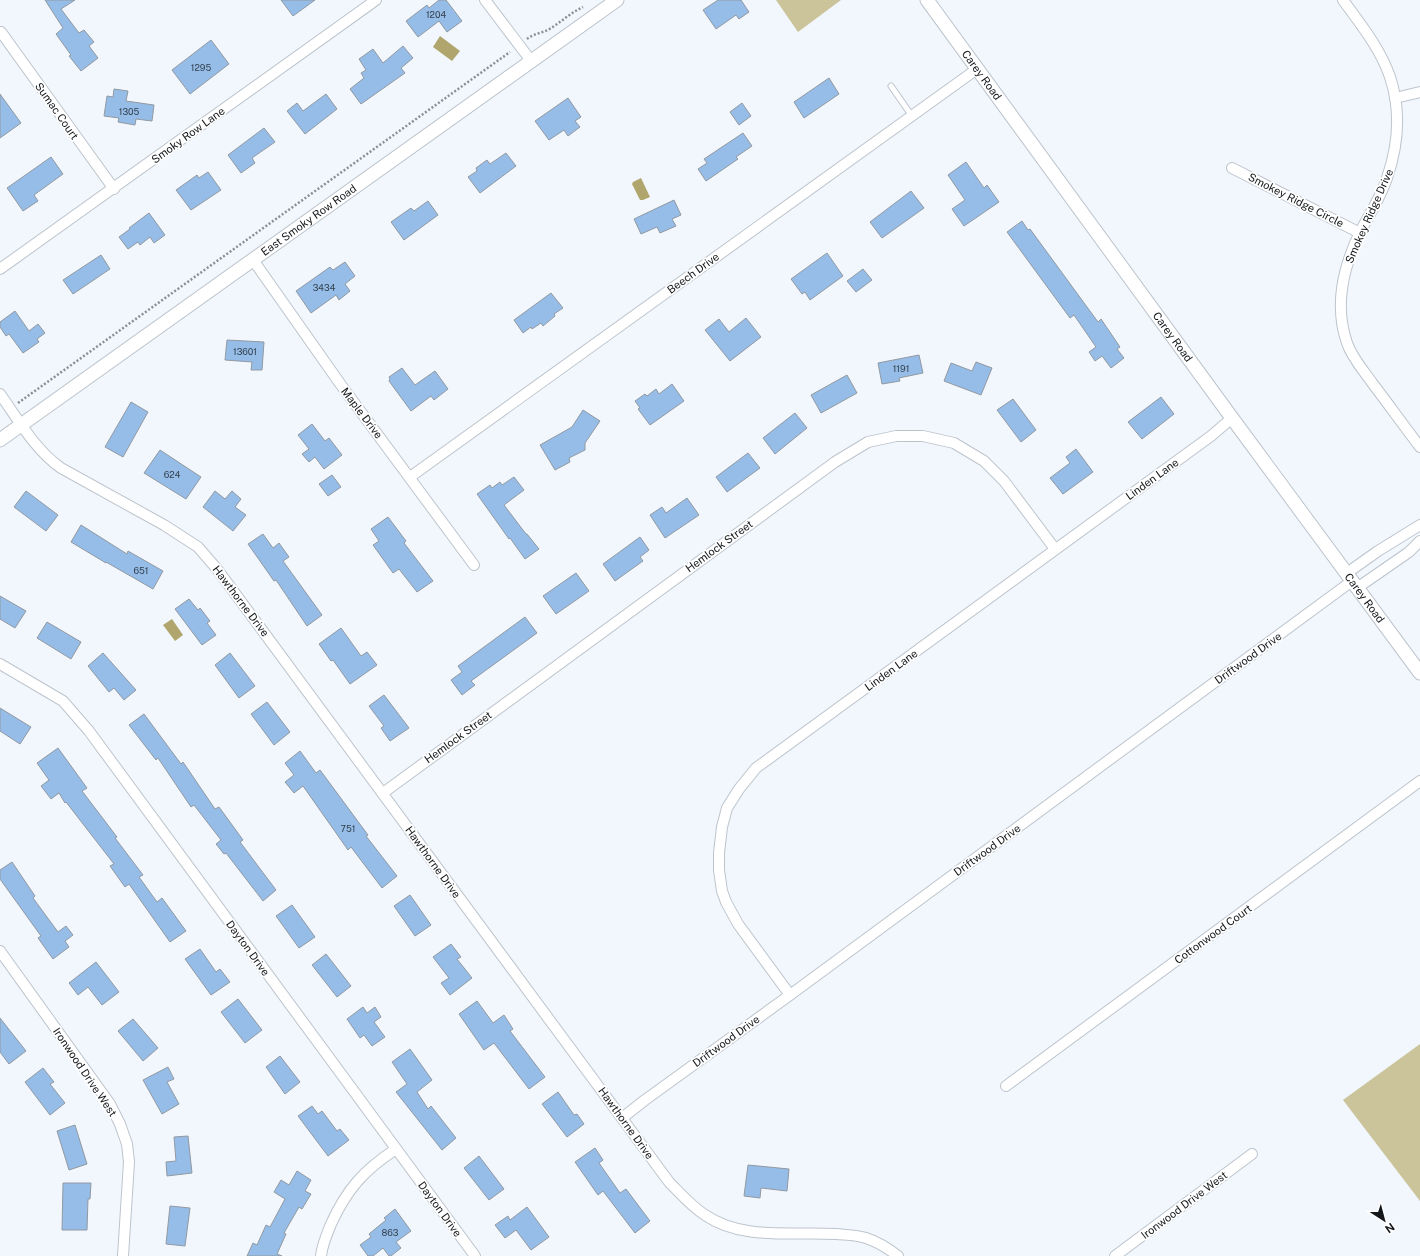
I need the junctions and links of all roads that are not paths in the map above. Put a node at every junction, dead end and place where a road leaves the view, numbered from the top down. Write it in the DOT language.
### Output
graph roads {
  1 [pos="376,0"];
  2 [pos="486,0"];
  3 [pos="618,0"];
  4 [pos="927,0"];
  5 [pos="1343,0"];
  6 [pos="1,32"];
  7 [pos="532,62"];
  8 [pos="977,69"];
  9 [pos="890,86"];
  10 [pos="1420,92"];
  11 [pos="1395,98"];
  12 [pos="912,116"];
  13 [pos="1232,168"];
  14 [pos="114,188"];
  15 [pos="1360,234"];
  16 [pos="253,260"];
  17 [pos="0,269"];
  18 [pos="0,394"];
  19 [pos="1232,418"];
  20 [pos="22,424"];
  21 [pos="0,440"];
  22 [pos="1420,447"];
  23 [pos="410,477"];
  24 [pos="1420,526"];
  25 [pos="1420,541"];
  26 [pos="1055,549"];
  27 [pos="474,565"];
  28 [pos="1352,581"];
  29 [pos="0,664"];
  30 [pos="1420,673"];
  31 [pos="1420,781"];
  32 [pos="382,793"];
  33 [pos="0,950"];
  34 [pos="790,995"];
  35 [pos="1006,1086"];
  36 [pos="622,1118"];
  37 [pos="396,1149"];
  38 [pos="1252,1154"];
  39 [pos="123,1256"];
  40 [pos="321,1256"];
  41 [pos="475,1256"];
  42 [pos="898,1256"];
  43 [pos="1115,1256"];
  1 -- 14 [label="street, Smoky Row Lane"];
  2 -- 7 [label="street"];
  3 -- 7 [label="street, East Smoky Row Road"];
  4 -- 8 [label="street, Carey Road"];
  5 -- 11 [label="street, Smokey Ridge Drive"];
  6 -- 14 [label="street, Sumac Court"];
  7 -- 16 [label="street, East Smoky Row Road"];
  8 -- 12 [label="street, Beech Drive"];
  8 -- 19 [label="street, Carey Road"];
  9 -- 12 [label="lane"];
  10 -- 11 [label="street"];
  11 -- 15 [label="street, Smokey Ridge Drive"];
  12 -- 23 [label="street, Beech Drive"];
  13 -- 15 [label="street, Smokey Ridge Circle"];
  14 -- 17 [label="street, Smoky Row Lane"];
  15 -- 22 [label="street, Smokey Ridge Drive"];
  16 -- 20 [label="street, East Smoky Row Road"];
  16 -- 23 [label="street, Maple Drive"];
  18 -- 20 [label="street, Hawthorne Drive"];
  19 -- 26 [label="street, Linden Lane"];
  19 -- 28 [label="street, Carey Road"];
  20 -- 21 [label="street, East Smoky Row Road"];
  20 -- 32 [label="street, Hawthorne Drive"];
  23 -- 27 [label="street, Maple Drive"];
  24 -- 28 [label="street, Driftwood Drive"];
  25 -- 28 [label="street"];
  26 -- 32 [label="street, Hemlock Street"];
  26 -- 34 [label="street, Linden Lane"];
  28 -- 30 [label="street, Carey Road"];
  28 -- 34 [label="street, Driftwood Drive"];
  29 -- 37 [label="street, Dayton Drive"];
  31 -- 35 [label="street, Cottonwood Court"];
  32 -- 36 [label="street, Hawthorne Drive"];
  33 -- 39 [label="street, Ironwood Drive West"];
  34 -- 36 [label="street, Driftwood Drive"];
  36 -- 42 [label="street, Hawthorne Drive"];
  37 -- 40 [label="street"];
  37 -- 41 [label="street, Dayton Drive"];
  38 -- 43 [label="street, Ironwood Drive West"];
}
